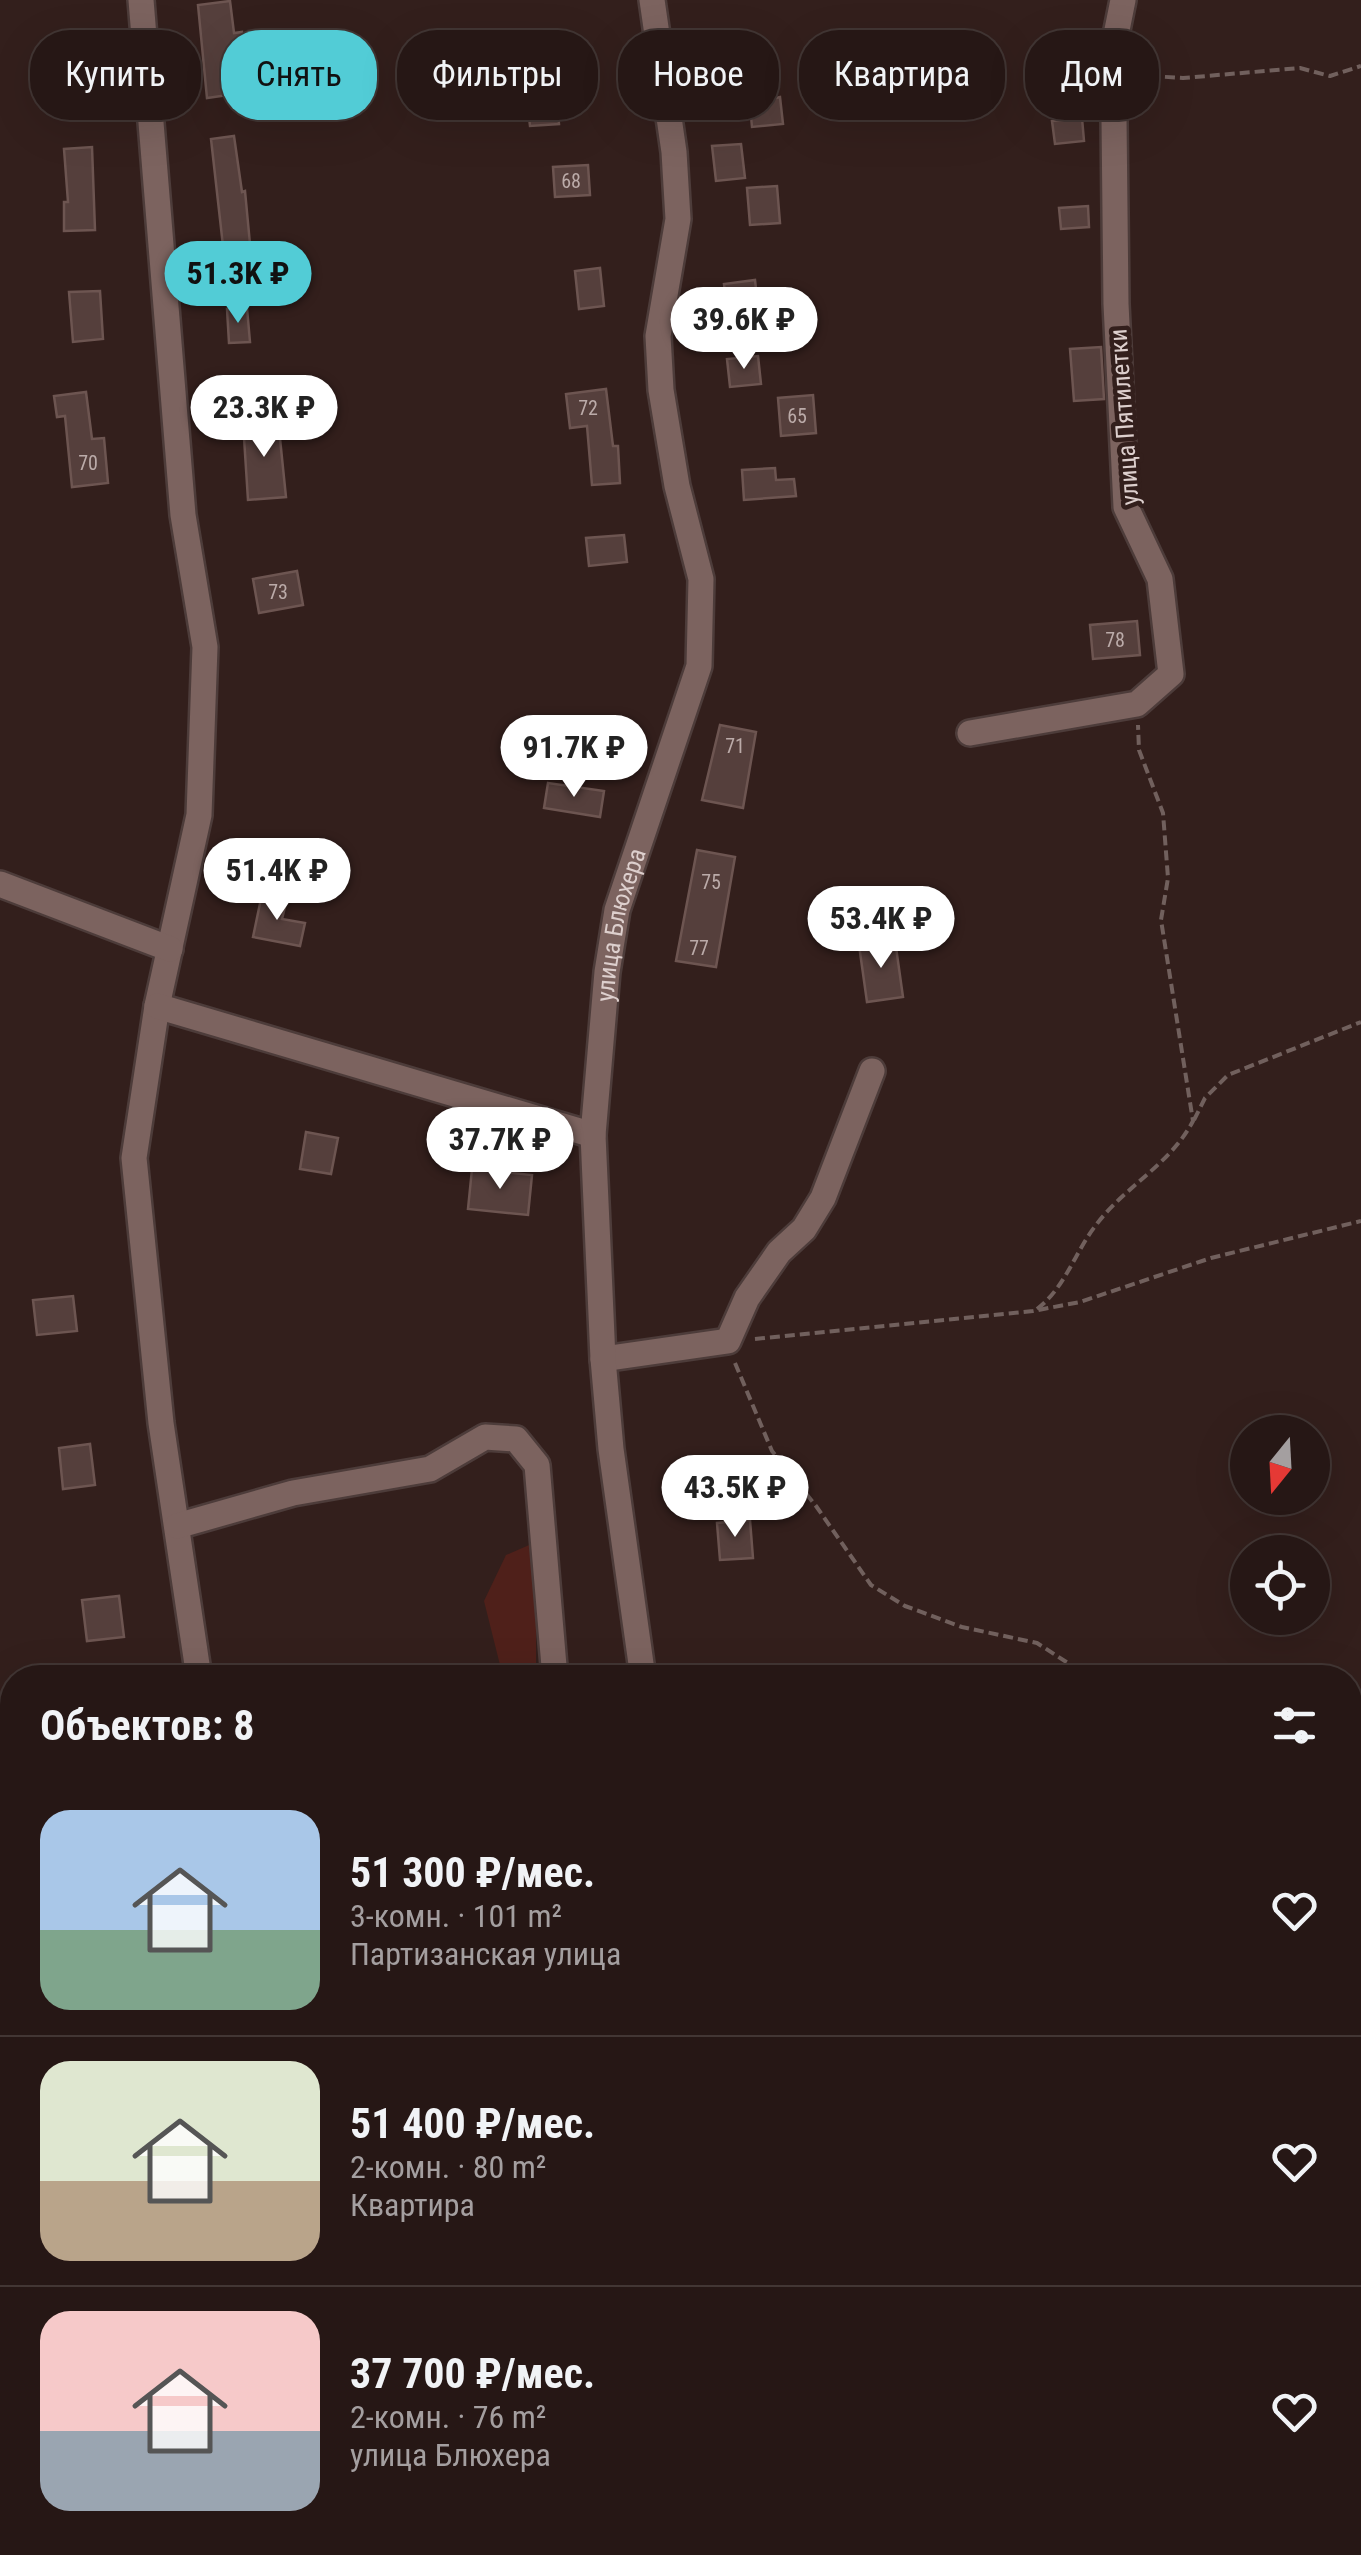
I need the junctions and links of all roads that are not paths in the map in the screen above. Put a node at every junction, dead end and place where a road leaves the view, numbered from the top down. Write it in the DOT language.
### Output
graph roads {
  1 [pos="142,0"];
  2 [pos="652,0"];
  3 [pos="1123,0"];
  4 [pos="970,733"];
  5 [pos="0,884"];
  6 [pos="170,949"];
  7 [pos="157,1006"];
  8 [pos="872,1070"];
  9 [pos="593,1134"];
  10 [pos="603,1359"];
  11 [pos="177,1526"];
  12 [pos="197,1665"];
  13 [pos="554,1665"];
  14 [pos="640,1665"];
  1 -- 6 [label="street"];
  2 -- 9 [label="street, улица Блюхера"];
  3 -- 4 [label="street, улица Пятилетки"];
  5 -- 6 [label="street"];
  6 -- 7 [label="street"];
  7 -- 9 [label="street"];
  7 -- 11 [label="street"];
  8 -- 10 [label="street"];
  9 -- 10 [label="street, улица Блюхера"];
  10 -- 14 [label="street, улица Блюхера"];
  11 -- 12 [label="street"];
  11 -- 13 [label="street"];
}
